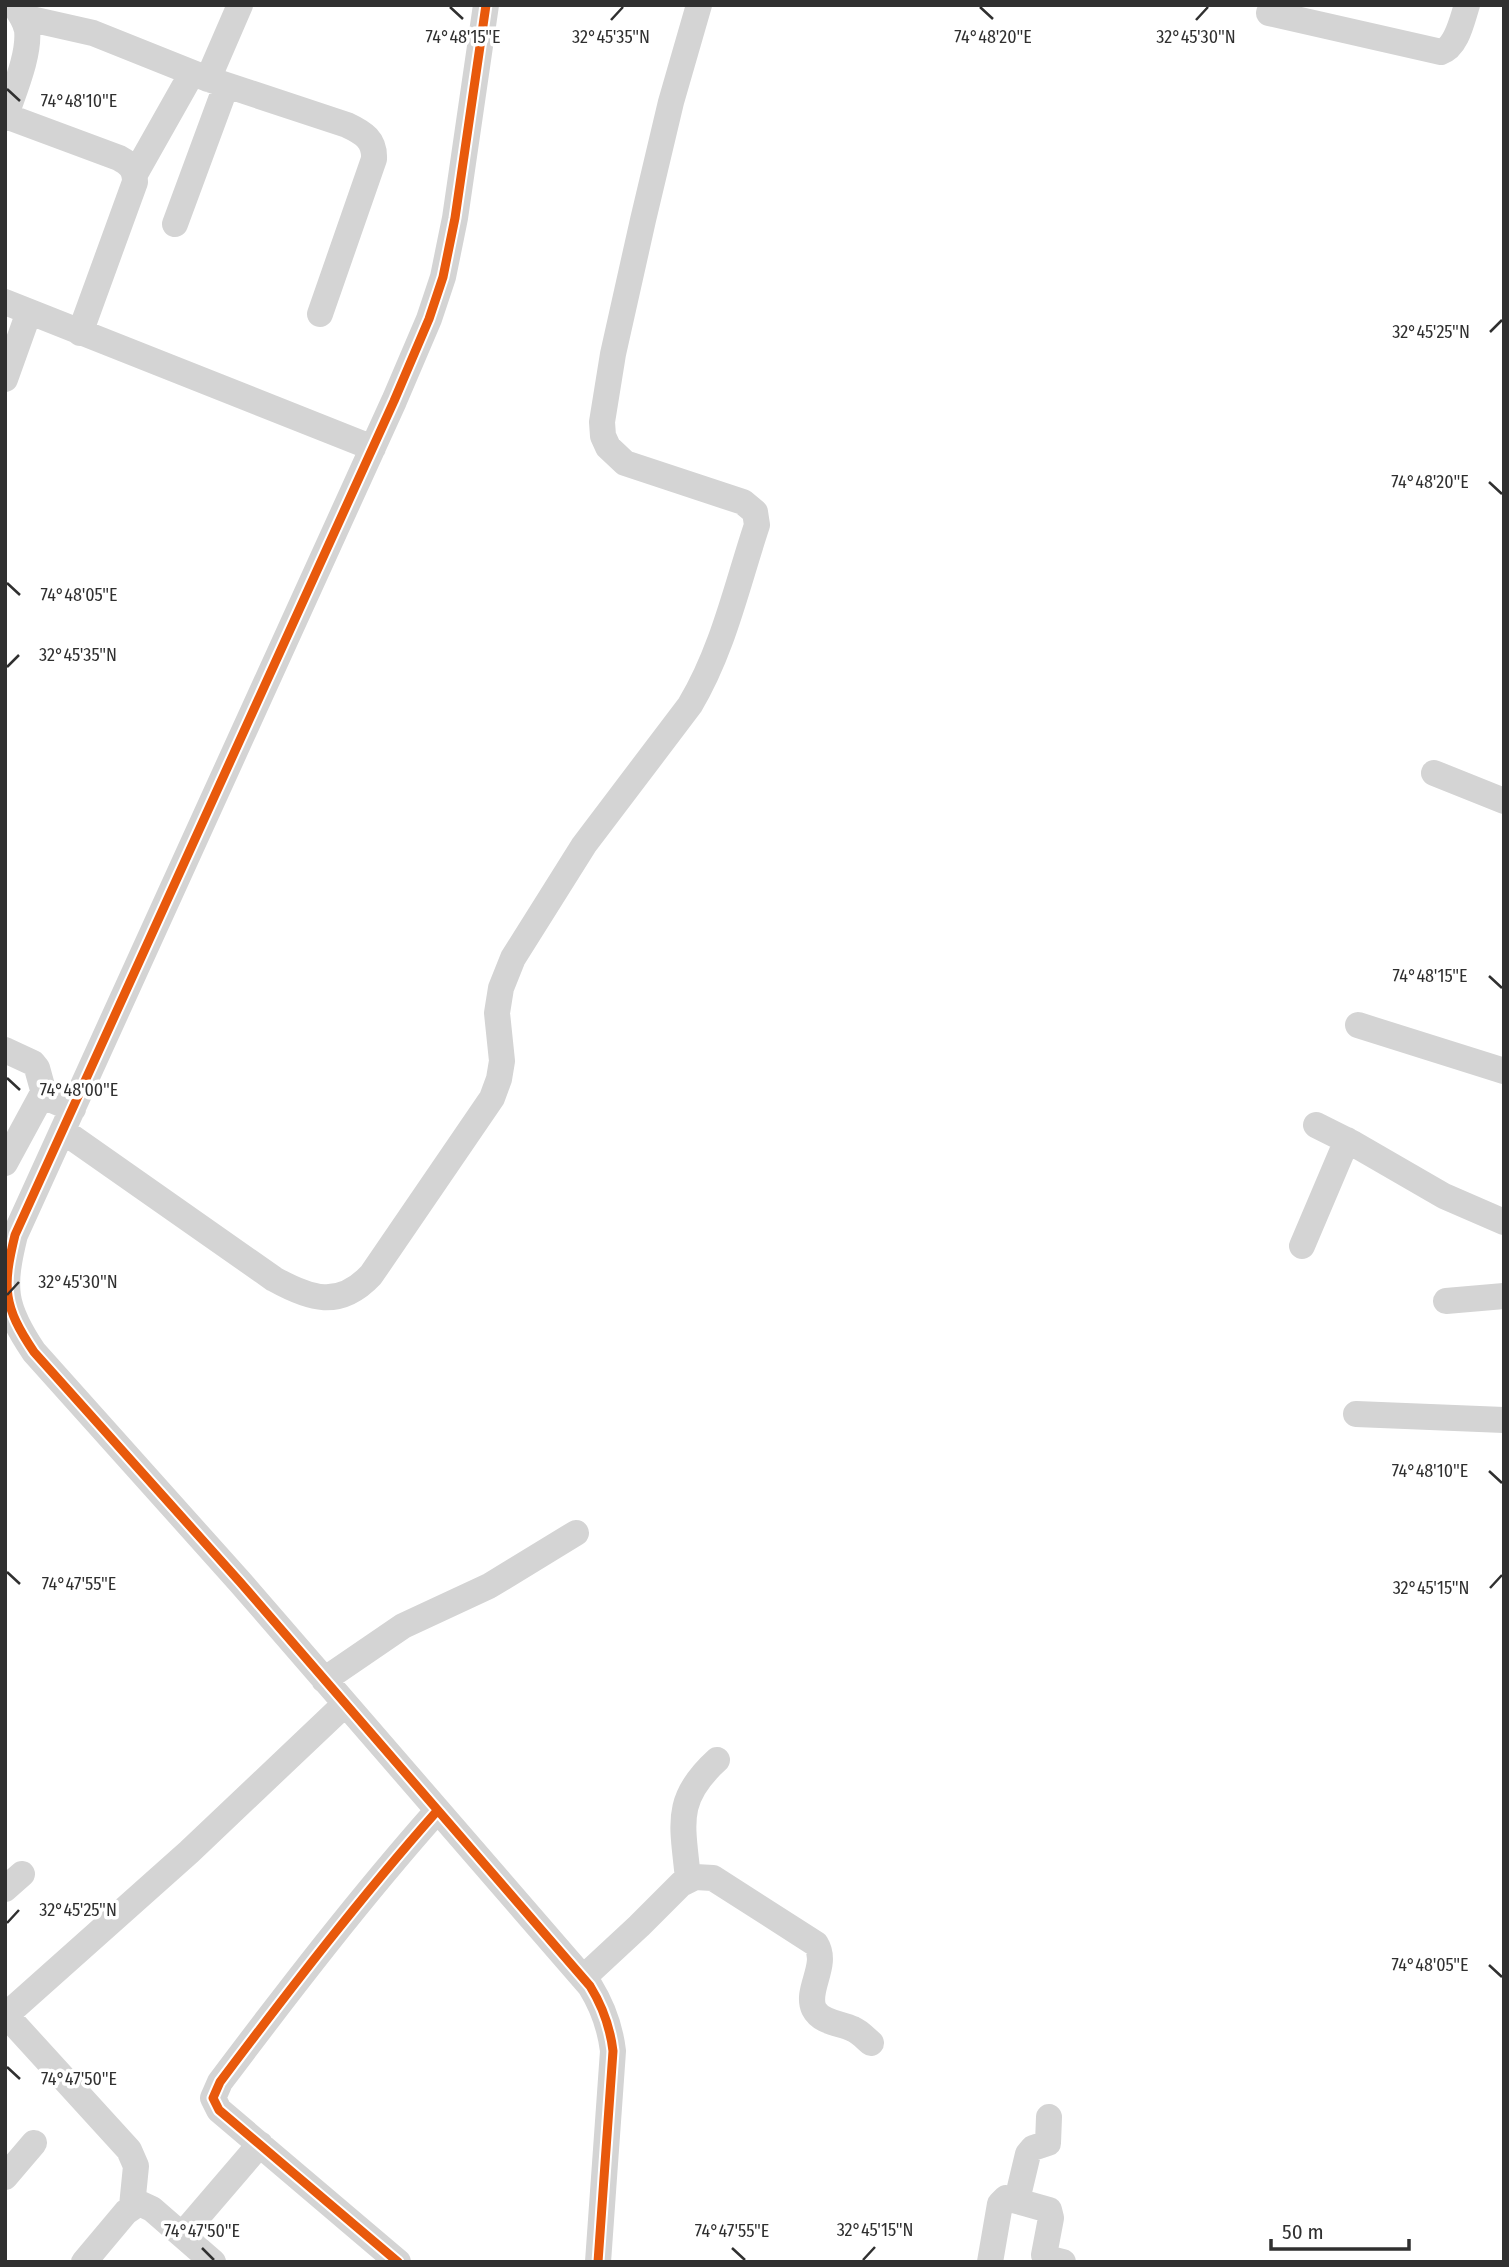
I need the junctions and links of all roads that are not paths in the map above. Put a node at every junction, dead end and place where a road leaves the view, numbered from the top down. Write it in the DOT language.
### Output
graph roads {
  1 [pos="240,5"];
  2 [pos="486,5"];
  3 [pos="699,5"];
  4 [pos="1461,7"];
  5 [pos="18,11"];
  6 [pos="1269,13"];
  7 [pos="209,79"];
  8 [pos="5,117"];
  9 [pos="135,174"];
  10 [pos="175,224"];
  11 [pos="5,302"];
  12 [pos="29,312"];
  13 [pos="320,314"];
  14 [pos="80,333"];
  15 [pos="5,377"];
  16 [pos="373,448"];
  17 [pos="1434,773"];
  18 [pos="1504,801"];
  19 [pos="1358,1025"];
  20 [pos="5,1051"];
  21 [pos="1504,1071"];
  22 [pos="43,1093"];
  23 [pos="68,1120"];
  24 [pos="1316,1125"];
  25 [pos="1347,1140"];
  26 [pos="5,1163"];
  27 [pos="1504,1222"];
  28 [pos="1302,1246"];
  29 [pos="1504,1296"];
  30 [pos="1446,1301"];
  31 [pos="10,1325"];
  32 [pos="1356,1414"];
  33 [pos="1504,1420"];
  34 [pos="576,1533"];
  35 [pos="324,1679"];
  36 [pos="345,1704"];
  37 [pos="718,1760"];
  38 [pos="437,1811"];
  39 [pos="688,1879"];
  40 [pos="583,1978"];
  41 [pos="6,2015"];
  42 [pos="870,2043"];
  43 [pos="1049,2117"];
  44 [pos="34,2144"];
  45 [pos="260,2144"];
  46 [pos="5,2177"];
  47 [pos="1017,2200"];
  48 [pos="132,2206"];
  49 [pos="191,2251"];
  50 [pos="84,2262"];
  51 [pos="398,2262"];
  52 [pos="598,2262"];
  53 [pos="990,2262"];
  54 [pos="1063,2262"];
  1 -- 7 [label="street"];
  2 -- 16 [label="street"];
  3 -- 23 [label="street"];
  4 -- 6 [label="street"];
  5 -- 7 [label="street"];
  5 -- 8 [label="street"];
  7 -- 9 [label="street"];
  7 -- 10 [label="street"];
  7 -- 13 [label="street"];
  8 -- 9 [label="street"];
  9 -- 14 [label="street"];
  11 -- 12 [label="street"];
  12 -- 14 [label="street"];
  12 -- 15 [label="street"];
  14 -- 16 [label="street"];
  16 -- 23 [label="street"];
  17 -- 18 [label="street"];
  19 -- 21 [label="street"];
  20 -- 22 [label="street"];
  22 -- 23 [label="street"];
  22 -- 26 [label="street"];
  23 -- 31 [label="street"];
  24 -- 25 [label="street"];
  25 -- 27 [label="street"];
  25 -- 28 [label="street"];
  29 -- 30 [label="street"];
  31 -- 35 [label="street"];
  32 -- 33 [label="street"];
  34 -- 35 [label="street"];
  35 -- 36 [label="street"];
  36 -- 38 [label="street"];
  36 -- 41 [label="street"];
  37 -- 39 [label="street"];
  38 -- 40 [label="street"];
  38 -- 45 [label="street"];
  39 -- 40 [label="street"];
  39 -- 42 [label="street"];
  40 -- 52 [label="street"];
  41 -- 48 [label="street"];
  43 -- 47 [label="street"];
  44 -- 46 [label="street"];
  45 -- 49 [label="street"];
  45 -- 51 [label="street"];
  47 -- 53 [label="street"];
  47 -- 54 [label="street"];
  48 -- 49 [label="street"];
  48 -- 50 [label="street"];
}
